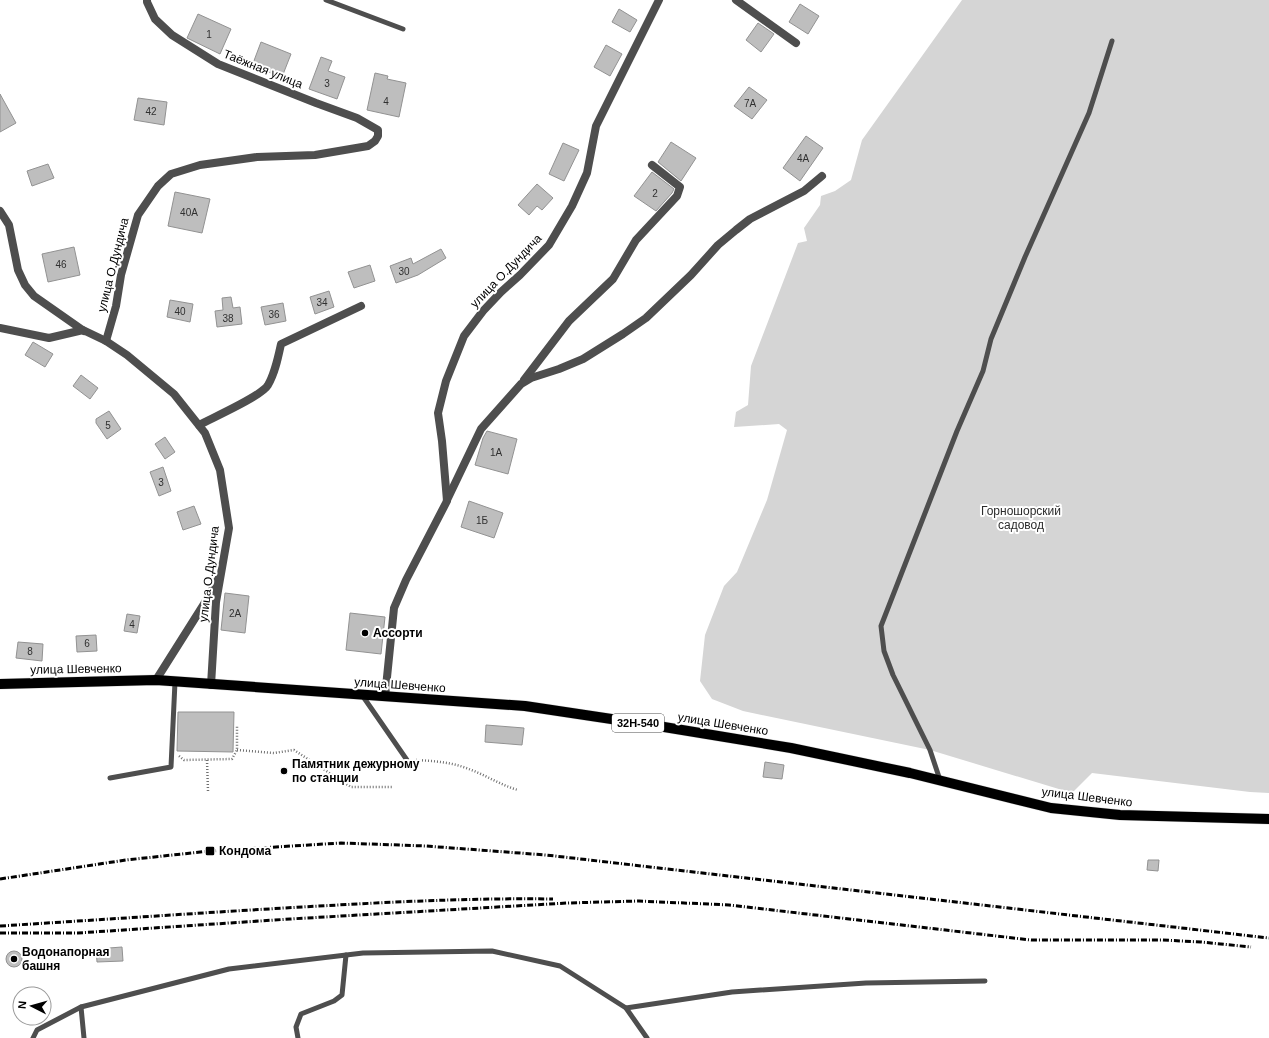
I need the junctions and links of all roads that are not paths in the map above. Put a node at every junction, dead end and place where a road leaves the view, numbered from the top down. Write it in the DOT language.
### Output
graph roads {
  1 [pos="147,0"];
  2 [pos="326,0"];
  3 [pos="659,0"];
  4 [pos="736,0"];
  5 [pos="403,29"];
  6 [pos="1112,41"];
  7 [pos="796,43"];
  8 [pos="375,141"];
  9 [pos="652,165"];
  10 [pos="822,176"];
  11 [pos="0,211"];
  12 [pos="361,306"];
  13 [pos="0,328"];
  14 [pos="84,331"];
  15 [pos="106,341"];
  16 [pos="521,384"];
  17 [pos="199,425"];
  18 [pos="447,501"];
  19 [pos="222,569"];
  20 [pos="156,680"];
  21 [pos="175,682"];
  22 [pos="0,684"];
  23 [pos="211,685"];
  24 [pos="362,695"];
  25 [pos="385,697"];
  26 [pos="407,761"];
  27 [pos="110,778"];
  28 [pos="940,781"];
  29 [pos="1269,819"];
  30 [pos="346,955"];
  31 [pos="984,981"];
  32 [pos="81,1007"];
  33 [pos="626,1008"];
  34 [pos="33,1038"];
  35 [pos="84,1038"];
  36 [pos="298,1038"];
  37 [pos="647,1038"];
  1 -- 8 [label="street, Таёжная улица"];
  2 -- 5 [label="lane"];
  3 -- 18 [label="street, улица О.Дундича"];
  4 -- 7 [label="street"];
  6 -- 28 [label="lane"];
  8 -- 15 [label="street, улица О.Дундича"];
  9 -- 16 [label="street"];
  10 -- 16 [label="street"];
  11 -- 14 [label="street, улица О.Дундича"];
  12 -- 17 [label="street"];
  13 -- 14 [label="street"];
  14 -- 15 [label="street, улица О.Дундича"];
  15 -- 17 [label="street, улица О.Дундича"];
  16 -- 18 [label="street"];
  17 -- 19 [label="street, улица О.Дундича"];
  18 -- 25 [label="street"];
  19 -- 20 [label="street"];
  19 -- 23 [label="street, улица О.Дундича"];
  20 -- 21 [label="main road, улица Шевченко / 32Н-540"];
  20 -- 22 [label="main road, улица Шевченко / 32Н-540"];
  21 -- 23 [label="main road, улица Шевченко / 32Н-540"];
  21 -- 27 [label="lane"];
  23 -- 24 [label="main road, улица Шевченко / 32Н-540"];
  24 -- 25 [label="main road, улица Шевченко / 32Н-540"];
  24 -- 26 [label="lane"];
  25 -- 28 [label="main road, улица Шевченко / 32Н-540"];
  28 -- 29 [label="main road, улица Шевченко / 32Н-540"];
  30 -- 32 [label="lane"];
  30 -- 33 [label="lane"];
  30 -- 36 [label="lane"];
  31 -- 33 [label="lane"];
  32 -- 34 [label="lane"];
  32 -- 35 [label="lane"];
  33 -- 37 [label="lane"];
}
